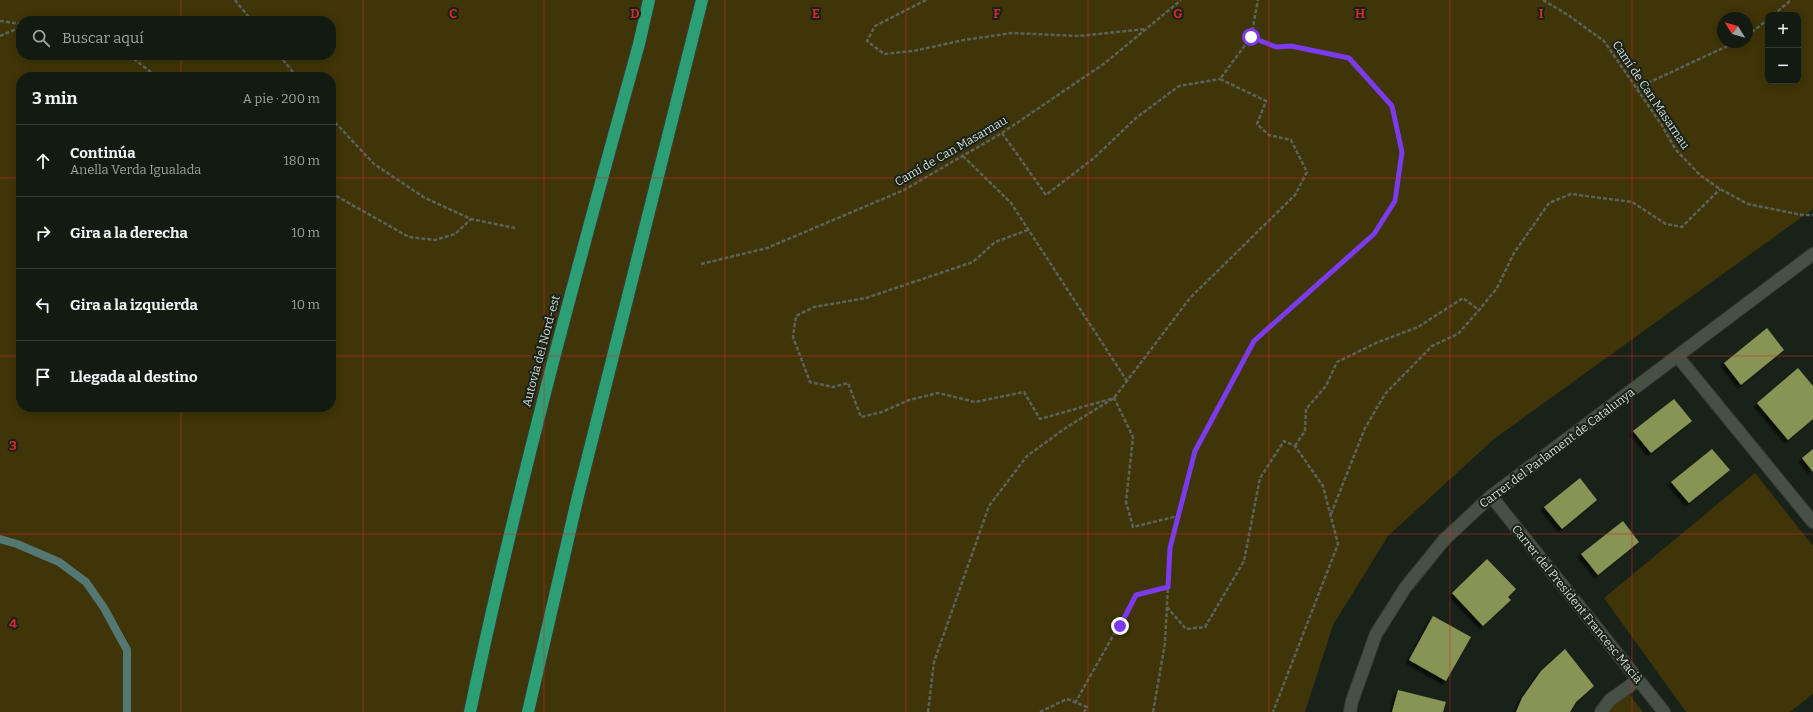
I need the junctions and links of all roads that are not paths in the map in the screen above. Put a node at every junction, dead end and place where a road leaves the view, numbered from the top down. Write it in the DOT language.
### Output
graph roads {
  1 [pos="649,0"];
  2 [pos="702,0"];
  3 [pos="1813,254"];
  4 [pos="1678,356"];
  5 [pos="1491,496"];
  6 [pos="1813,522"];
  7 [pos="1638,680"];
  8 [pos="470,712"];
  9 [pos="528,712"];
  10 [pos="1350,712"];
  11 [pos="1601,712"];
  12 [pos="1664,712"];
  1 -- 8 [label="highway, Autovia del Nord-est"];
  2 -- 9 [label="highway"];
  3 -- 4 [label="street, Carrer del Parlament de Catalunya"];
  4 -- 5 [label="street, Carrer del Parlament de Catalunya"];
  4 -- 6 [label="street"];
  5 -- 7 [label="street, Carrer del President Francesc Macià"];
  5 -- 10 [label="street, Carrer del Parlament de Catalunya"];
  7 -- 11 [label="street"];
  7 -- 12 [label="street, Carrer del President Francesc Macià"];
}
